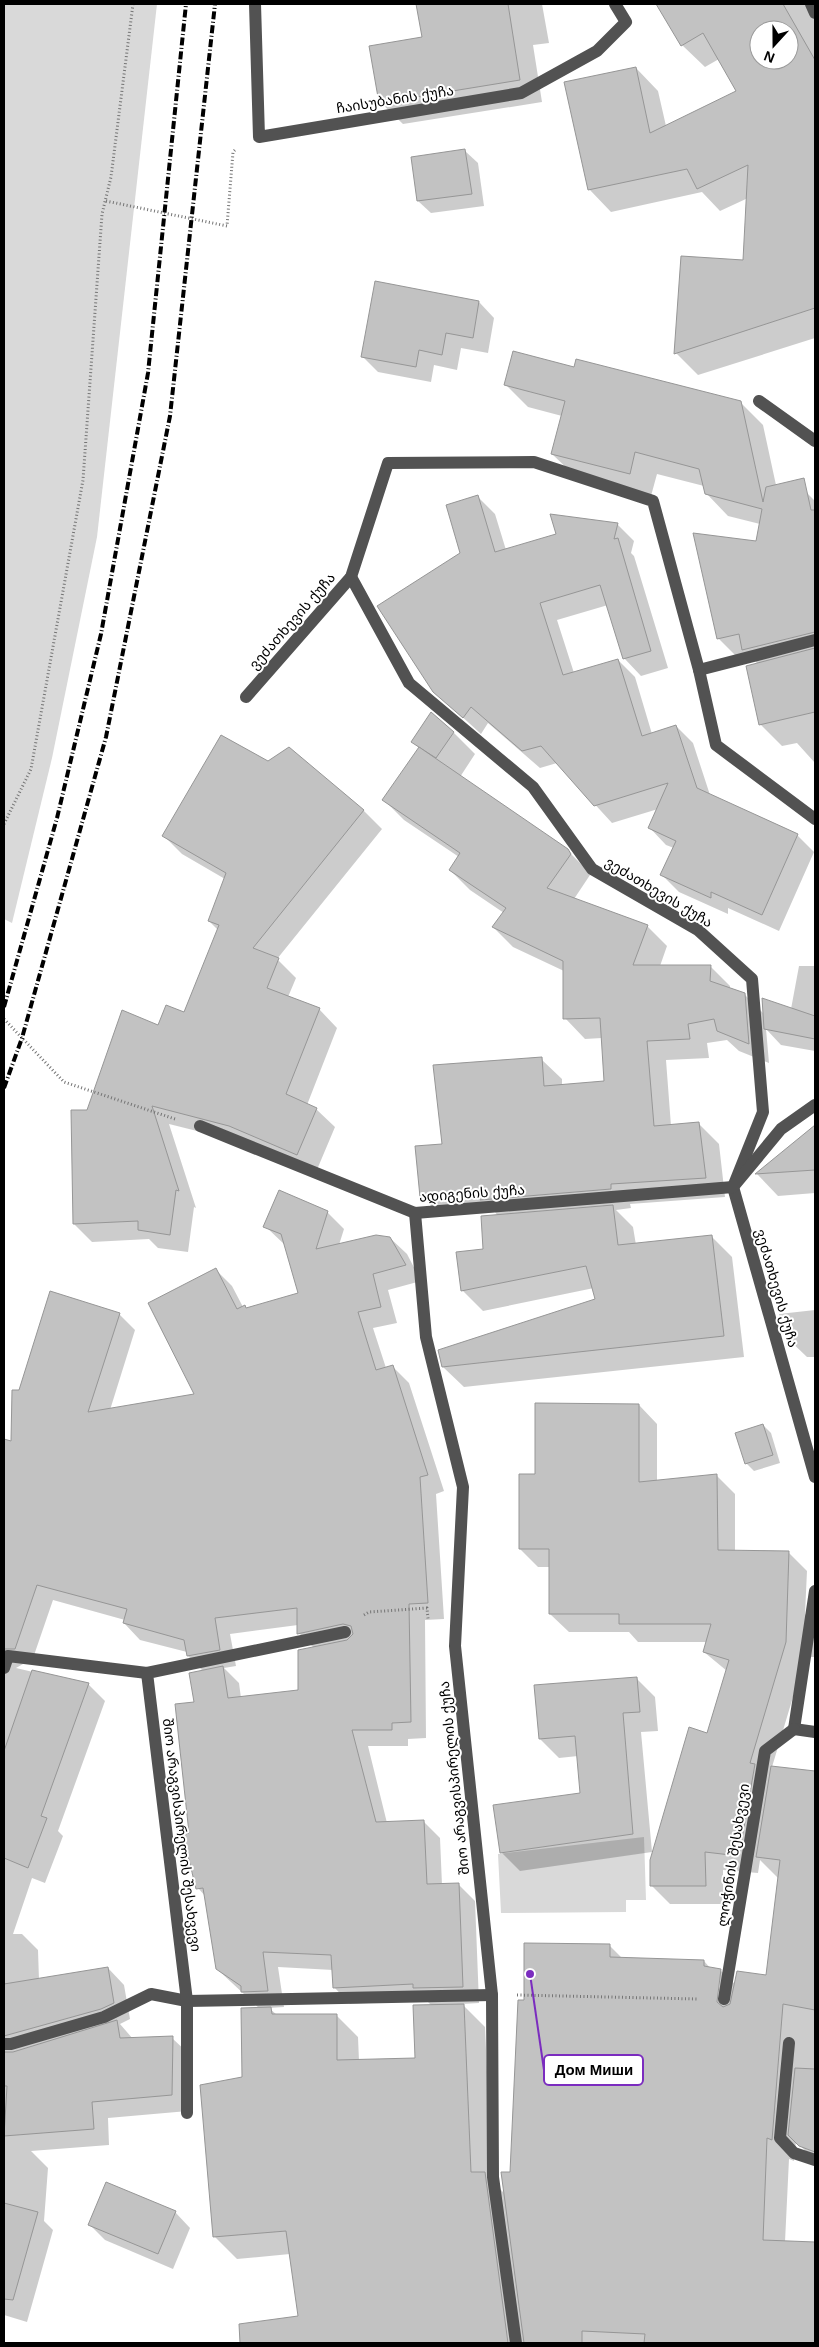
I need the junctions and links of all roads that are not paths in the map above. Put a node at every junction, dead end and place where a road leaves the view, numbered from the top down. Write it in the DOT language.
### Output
graph roads {
  1 [pos="255,4"];
  2 [pos="615,4"];
  3 [pos="811,4"];
  4 [pos="815,13"];
  5 [pos="759,401"];
  6 [pos="815,441"];
  7 [pos="350,577"];
  8 [pos="815,640"];
  9 [pos="699,670"];
  10 [pos="246,697"];
  11 [pos="815,819"];
  12 [pos="815,1105"];
  13 [pos="200,1126"];
  14 [pos="732,1188"];
  15 [pos="415,1213"];
  16 [pos="815,1478"];
  17 [pos="815,1591"];
  18 [pos="345,1632"];
  19 [pos="4,1668"];
  20 [pos="147,1673"];
  21 [pos="794,1729"];
  22 [pos="815,1732"];
  23 [pos="492,1995"];
  24 [pos="724,1999"];
  25 [pos="188,2001"];
  26 [pos="789,2043"];
  27 [pos="4,2044"];
  28 [pos="187,2113"];
  29 [pos="815,2160"];
  30 [pos="516,2343"];
  1 -- 2 [label="street, ჩაისუბანის ქუჩა"];
  3 -- 4 [label="street"];
  5 -- 6 [label="street"];
  7 -- 9 [label="street"];
  7 -- 10 [label="street, ვეძათხევის ქუჩა"];
  7 -- 14 [label="street, ვეძათხევის ქუჩა"];
  8 -- 9 [label="street"];
  9 -- 11 [label="street"];
  12 -- 14 [label="street"];
  13 -- 15 [label="street, ადიგენის ქუჩა"];
  14 -- 15 [label="street, ადიგენის ქუჩა"];
  14 -- 16 [label="street, ვეძათხევის ქუჩა"];
  15 -- 23 [label="street, შიო არაგვისპირელის ქუჩა"];
  17 -- 21 [label="street"];
  18 -- 20 [label="street"];
  19 -- 20 [label="street"];
  20 -- 25 [label="street, შიო არაგვისპირელის შესახვევი"];
  21 -- 22 [label="street"];
  21 -- 24 [label="street, ლოჭინის შესახვევი"];
  23 -- 25 [label="street"];
  23 -- 30 [label="street, შიო არაგვისპირელის ქუჩა"];
  25 -- 27 [label="street"];
  25 -- 28 [label="street, შიო არაგვისპირელის შესახვევი"];
  26 -- 29 [label="street"];
}
